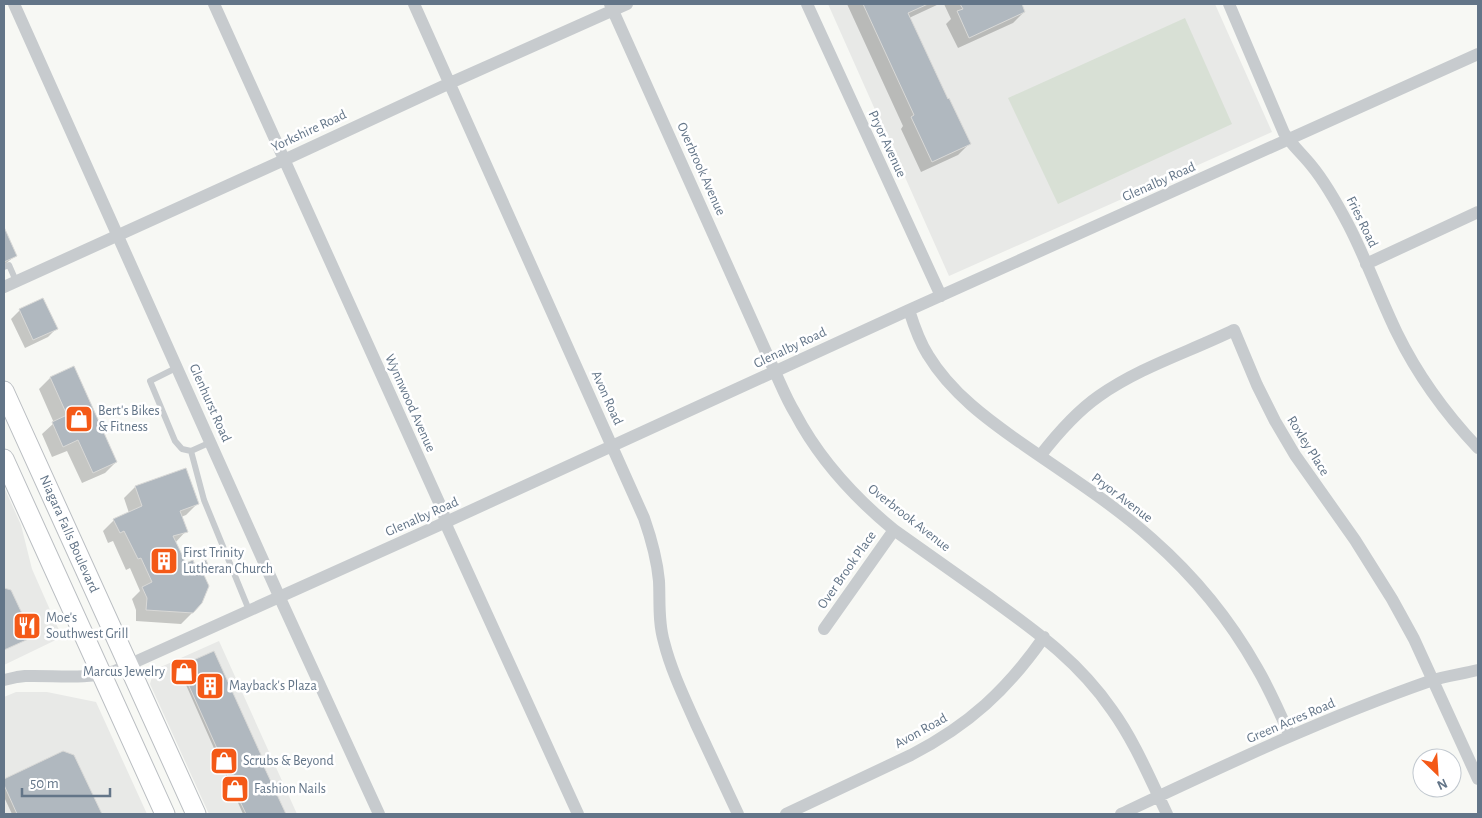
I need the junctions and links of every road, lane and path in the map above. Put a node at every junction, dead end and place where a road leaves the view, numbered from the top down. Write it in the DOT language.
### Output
graph roads {
  1 [pos="14,4"];
  2 [pos="214,4"];
  3 [pos="414,4"];
  4 [pos="627,4"];
  5 [pos="807,4"];
  6 [pos="1229,4"];
  7 [pos="612,7"];
  8 [pos="1478,54"];
  9 [pos="450,83"];
  10 [pos="1288,140"];
  11 [pos="284,160"];
  12 [pos="1478,212"];
  13 [pos="118,235"];
  14 [pos="1366,264"];
  15 [pos="4,267"];
  16 [pos="16,281"];
  17 [pos="4,286"];
  18 [pos="941,296"];
  19 [pos="909,310"];
  20 [pos="178,367"];
  21 [pos="775,372"];
  22 [pos="4,391"];
  23 [pos="211,442"];
  24 [pos="612,447"];
  25 [pos="1478,448"];
  26 [pos="191,451"];
  27 [pos="1040,456"];
  28 [pos="4,459"];
  29 [pos="446,522"];
  30 [pos="894,530"];
  31 [pos="279,596"];
  32 [pos="249,610"];
  33 [pos="824,629"];
  34 [pos="1044,637"];
  35 [pos="1478,670"];
  36 [pos="115,671"];
  37 [pos="4,680"];
  38 [pos="1432,680"];
  39 [pos="1290,736"];
  40 [pos="1478,779"];
  41 [pos="1158,797"];
  42 [pos="165,814"];
  43 [pos="196,814"];
  44 [pos="379,814"];
  45 [pos="578,814"];
  46 [pos="738,814"];
  47 [pos="786,814"];
  48 [pos="1121,814"];
  49 [pos="1166,814"];
  1 -- 13 [label="street, Glenhurst Road"];
  2 -- 11 [label="street, Wynnwood Avenue"];
  3 -- 9 [label="street, Avon Road"];
  4 -- 7 [label="street, Yorkshire Road"];
  5 -- 18 [label="street, Pryor Avenue"];
  6 -- 10 [label="street, Fries Road"];
  7 -- 9 [label="street, Yorkshire Road"];
  7 -- 21 [label="street, Overbrook Avenue"];
  8 -- 10 [label="street, Glenalby Road"];
  9 -- 11 [label="street, Yorkshire Road"];
  9 -- 24 [label="street, Avon Road"];
  10 -- 14 [label="street, Fries Road"];
  10 -- 18 [label="street, Glenalby Road"];
  11 -- 13 [label="street, Yorkshire Road"];
  11 -- 29 [label="street, Wynnwood Avenue"];
  12 -- 14 [label="street"];
  13 -- 16 [label="street, Yorkshire Road"];
  13 -- 20 [label="street, Glenhurst Road"];
  14 -- 25 [label="street, Fries Road"];
  15 -- 16 [label="lane"];
  16 -- 17 [label="street, Yorkshire Road"];
  18 -- 19 [label="street, Glenalby Road"];
  19 -- 21 [label="street, Glenalby Road"];
  19 -- 27 [label="street, Pryor Avenue"];
  20 -- 23 [label="street, Glenhurst Road"];
  20 -- 26 [label="lane"];
  21 -- 24 [label="street, Glenalby Road"];
  21 -- 30 [label="street, Overbrook Avenue"];
  22 -- 36 [label="main road, Niagara Falls Boulevard"];
  23 -- 26 [label="lane"];
  23 -- 31 [label="street, Glenhurst Road"];
  24 -- 29 [label="street, Glenalby Road"];
  24 -- 46 [label="street, Avon Road"];
  26 -- 32 [label="lane"];
  27 -- 38 [label="street, Roxley Place"];
  27 -- 39 [label="street, Pryor Avenue"];
  28 -- 36 [label="main road, Niagara Falls Boulevard"];
  29 -- 31 [label="street, Glenalby Road"];
  29 -- 45 [label="street, Wynnwood Avenue"];
  30 -- 33 [label="street, Over Brook Place"];
  30 -- 34 [label="street, Overbrook Avenue"];
  31 -- 32 [label="street, Glenalby Road"];
  31 -- 44 [label="street, Glenhurst Road"];
  32 -- 36 [label="street, Glenalby Road"];
  34 -- 41 [label="street, Overbrook Avenue"];
  34 -- 47 [label="street, Avon Road"];
  35 -- 38 [label="street, Green Acres Road"];
  36 -- 37 [label="street"];
  36 -- 42 [label="main road, Niagara Falls Boulevard"];
  36 -- 43 [label="main road, Niagara Falls Boulevard"];
  38 -- 39 [label="street, Green Acres Road"];
  38 -- 40 [label="street, Roxley Place"];
  39 -- 41 [label="street, Green Acres Road"];
  41 -- 48 [label="street, Green Acres Road"];
  41 -- 49 [label="street, Overbrook Avenue"];
}
